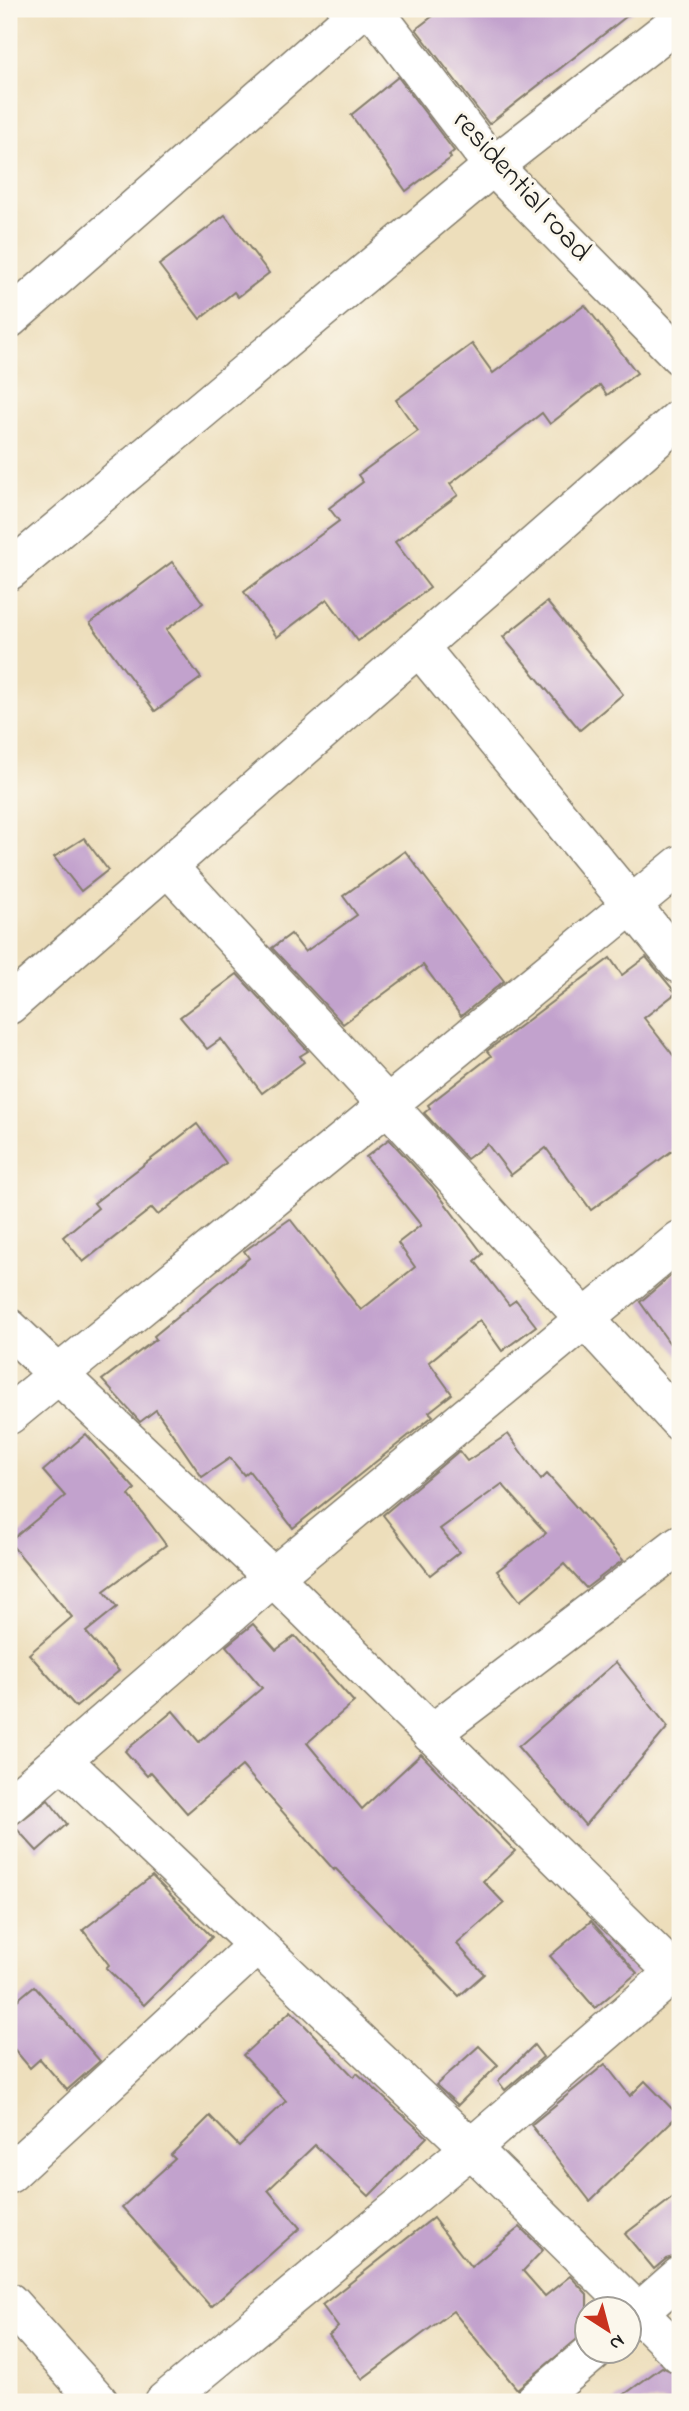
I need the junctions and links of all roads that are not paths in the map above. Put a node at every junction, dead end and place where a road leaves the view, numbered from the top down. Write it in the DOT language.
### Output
graph roads {
  1 [pos="362,9"];
  2 [pos="373,9"];
  3 [pos="680,20"];
  4 [pos="493,166"];
  5 [pos="9,320"];
  6 [pos="680,356"];
  7 [pos="680,418"];
  8 [pos="9,571"];
  9 [pos="419,648"];
  10 [pos="680,864"];
  11 [pos="168,867"];
  12 [pos="634,905"];
  13 [pos="680,964"];
  14 [pos="9,1005"];
  15 [pos="387,1107"];
  16 [pos="680,1240"];
  17 [pos="583,1320"];
  18 [pos="9,1328"];
  19 [pos="56,1376"];
  20 [pos="9,1415"];
  21 [pos="680,1422"];
  22 [pos="680,1544"];
  23 [pos="273,1577"];
  24 [pos="431,1734"];
  25 [pos="62,1759"];
  26 [pos="9,1805"];
  27 [pos="256,1946"];
  28 [pos="677,1975"];
  29 [pos="471,2148"];
  30 [pos="9,2174"];
  31 [pos="680,2276"];
  32 [pos="615,2296"];
  33 [pos="9,2302"];
  34 [pos="644,2307"];
  35 [pos="644,2324"];
  36 [pos="680,2354"];
  37 [pos="576,2366"];
  38 [pos="99,2402"];
  39 [pos="164,2402"];
  40 [pos="534,2402"];
  1 -- 5 [label="street"];
  2 -- 4 [label="street, residential road"];
  3 -- 4 [label="street"];
  4 -- 6 [label="street, residential road"];
  4 -- 8 [label="street"];
  7 -- 9 [label="street"];
  9 -- 11 [label="street"];
  9 -- 12 [label="street"];
  10 -- 12 [label="street"];
  11 -- 14 [label="street"];
  11 -- 15 [label="street"];
  12 -- 13 [label="street"];
  12 -- 15 [label="street"];
  15 -- 17 [label="street"];
  15 -- 19 [label="street"];
  16 -- 17 [label="street"];
  17 -- 21 [label="street"];
  17 -- 23 [label="street"];
  18 -- 19 [label="street"];
  19 -- 20 [label="street"];
  19 -- 23 [label="street"];
  22 -- 24 [label="street"];
  23 -- 24 [label="street"];
  23 -- 25 [label="street"];
  24 -- 28 [label="street"];
  25 -- 26 [label="street"];
  25 -- 27 [label="street"];
  27 -- 29 [label="street"];
  27 -- 30 [label="street"];
  28 -- 29 [label="street"];
  29 -- 32 [label="street"];
  29 -- 39 [label="street"];
  31 -- 34 [label="street"];
  33 -- 38 [label="street"];
  35 -- 36 [label="street"];
  37 -- 40 [label="street"];
}
